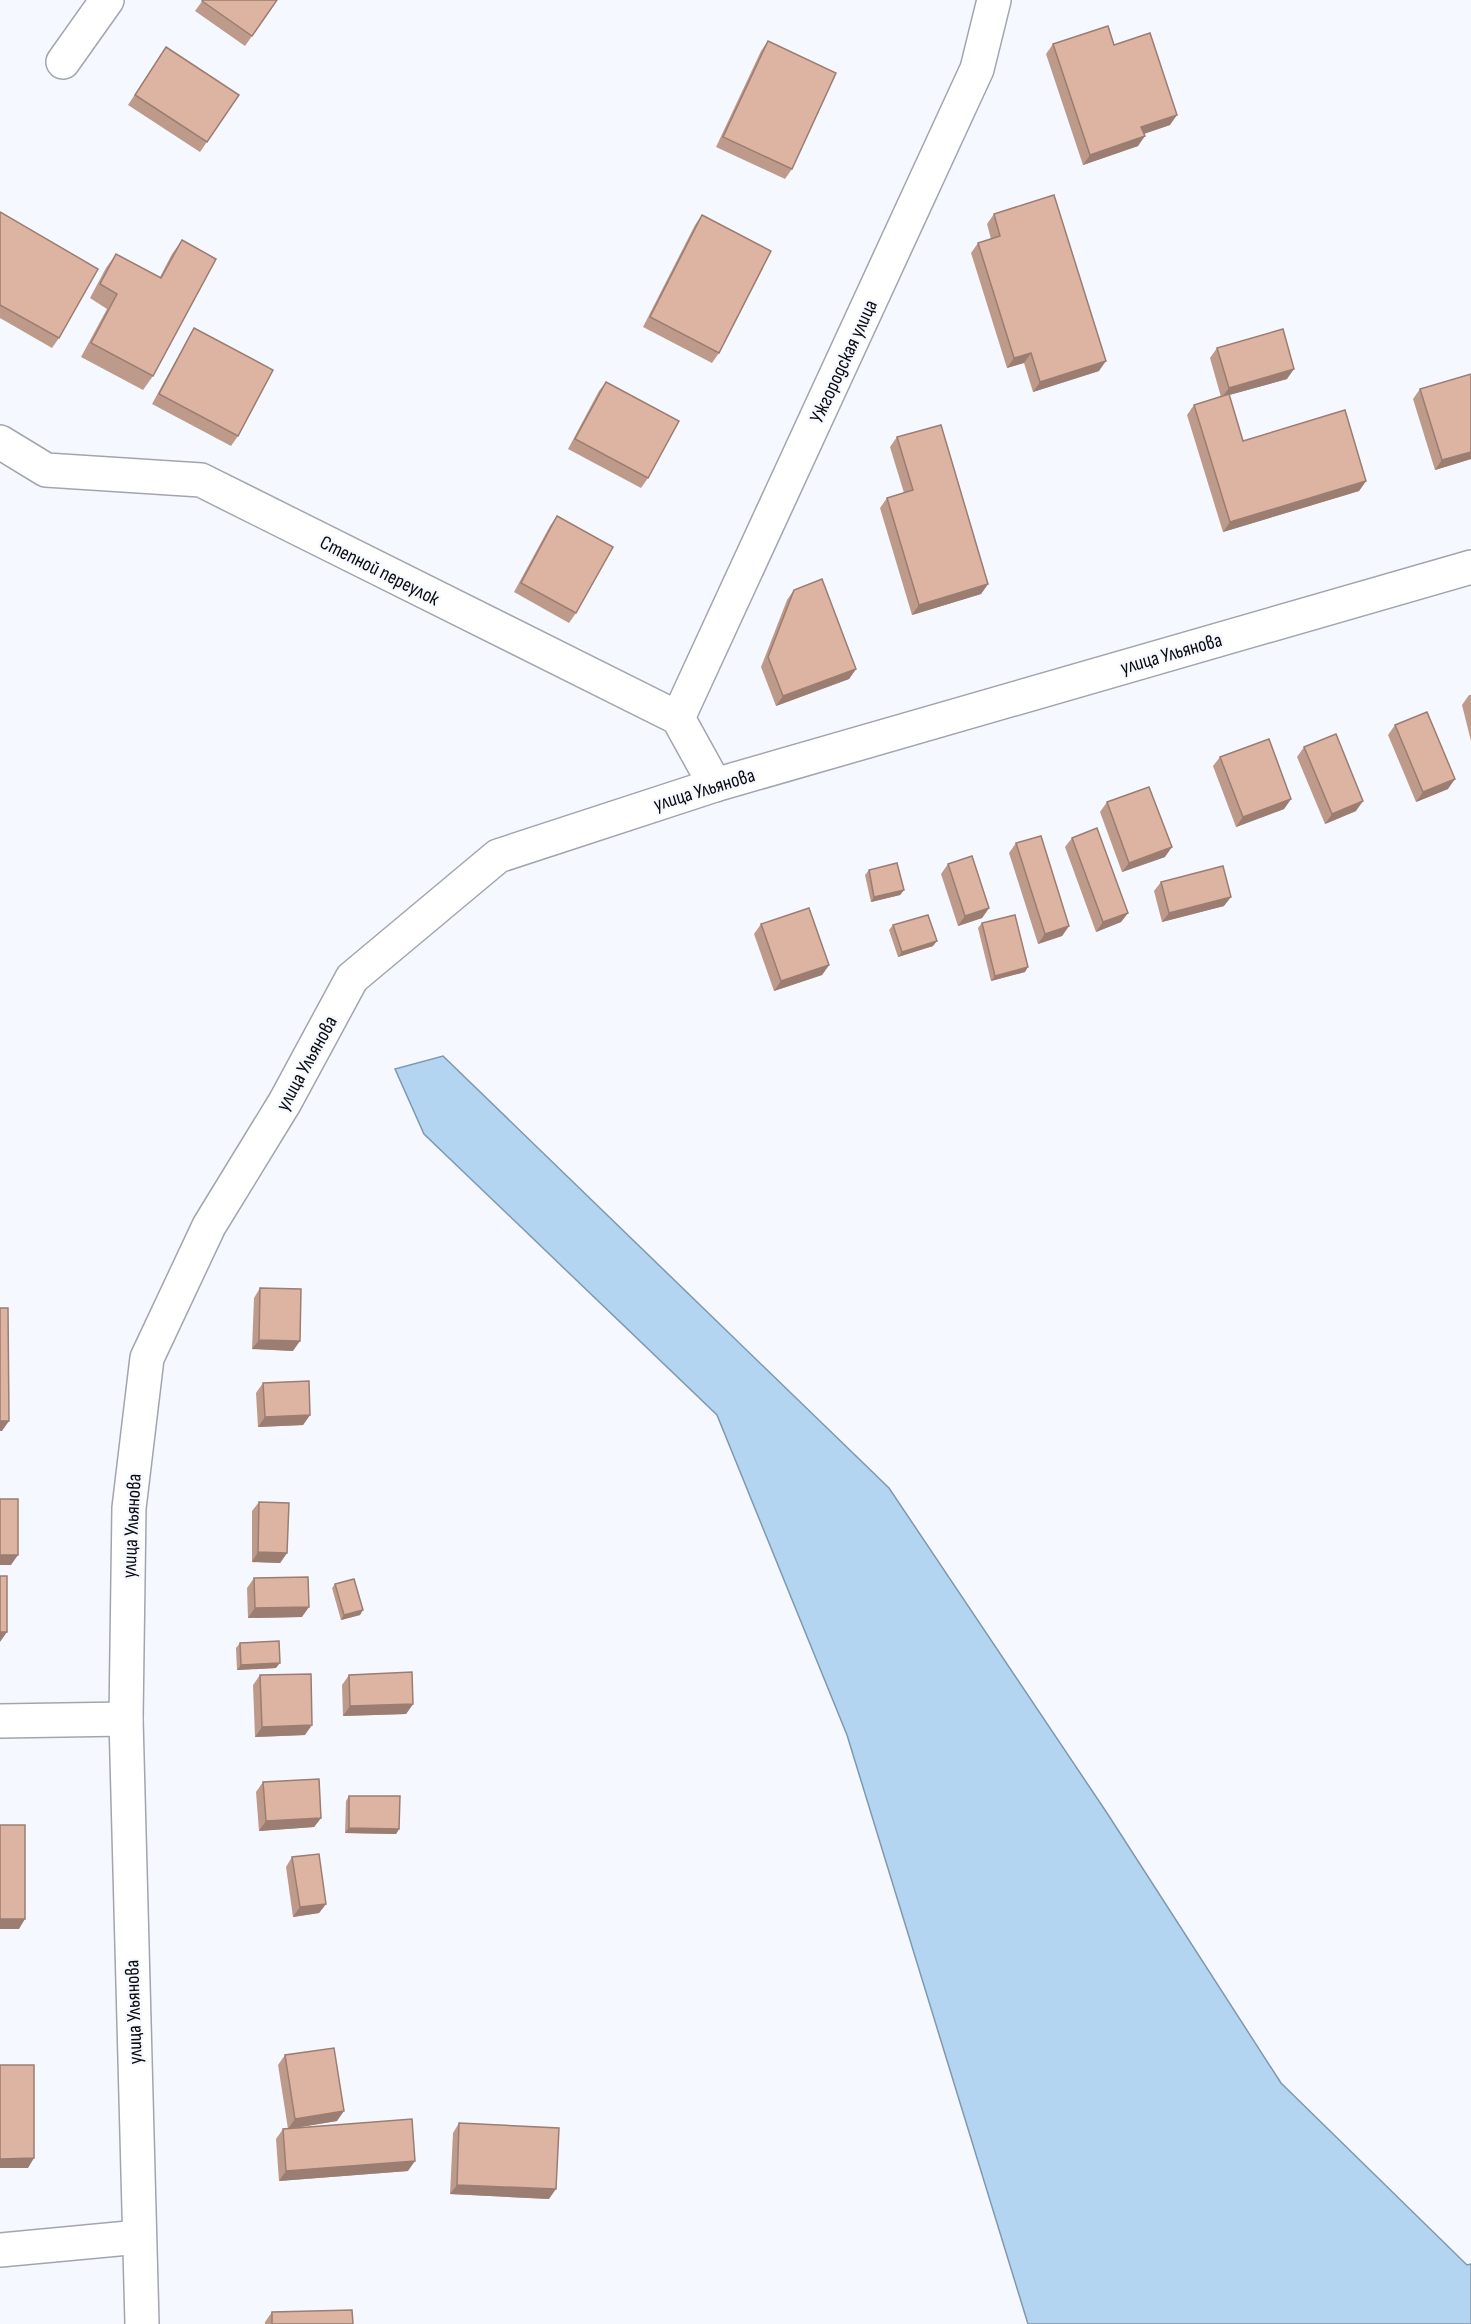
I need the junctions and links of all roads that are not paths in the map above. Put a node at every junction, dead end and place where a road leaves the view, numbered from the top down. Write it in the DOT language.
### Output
graph roads {
  1 [pos="107,0"];
  2 [pos="994,0"];
  3 [pos="63,62"];
  4 [pos="0,442"];
  5 [pos="1471,567"];
  6 [pos="678,718"];
  7 [pos="715,785"];
  8 [pos="126,1719"];
  9 [pos="0,1721"];
  10 [pos="139,2236"];
  11 [pos="0,2250"];
  12 [pos="142,2324"];
  1 -- 3 [label="street"];
  2 -- 6 [label="street, Ужгородская улица"];
  4 -- 6 [label="street, Степной переулок"];
  5 -- 7 [label="street, улица Ульянова"];
  6 -- 7 [label="street"];
  7 -- 8 [label="street, улица Ульянова"];
  8 -- 9 [label="street"];
  8 -- 10 [label="street, улица Ульянова"];
  10 -- 11 [label="street"];
  10 -- 12 [label="street, улица Ульянова"];
}
